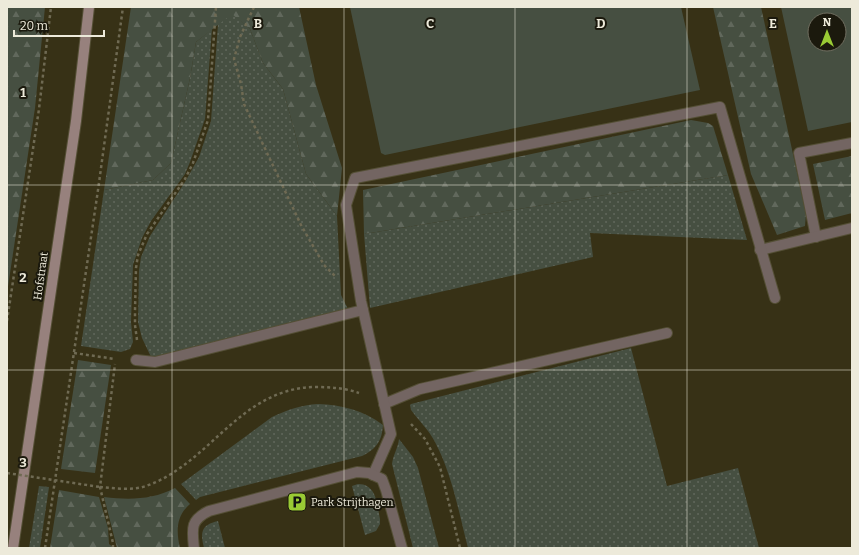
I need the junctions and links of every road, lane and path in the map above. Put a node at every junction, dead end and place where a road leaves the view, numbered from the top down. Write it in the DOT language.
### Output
graph roads {
  1 [pos="51,7"];
  2 [pos="89,7"];
  3 [pos="124,7"];
  4 [pos="216,7"];
  5 [pos="254,7"];
  6 [pos="852,143"];
  7 [pos="852,228"];
  8 [pos="816,237"];
  9 [pos="760,250"];
  10 [pos="775,298"];
  11 [pos="362,306"];
  12 [pos="7,321"];
  13 [pos="667,333"];
  14 [pos="74,353"];
  15 [pos="136,360"];
  16 [pos="384,404"];
  17 [pos="7,473"];
  18 [pos="373,475"];
  19 [pos="100,487"];
  20 [pos="13,548"];
  21 [pos="44,548"];
  22 [pos="112,548"];
  23 [pos="194,548"];
  24 [pos="402,548"];
  25 [pos="460,548"];
  1 -- 12 [label="path"];
  2 -- 20 [label="main road, Hofstraat"];
  3 -- 14 [label="path"];
  4 -- 15 [label="path"];
  5 -- 11 [label="path"];
  6 -- 8 [label="lane"];
  7 -- 8 [label="lane"];
  8 -- 9 [label="lane"];
  9 -- 10 [label="lane"];
  9 -- 11 [label="lane"];
  11 -- 15 [label="lane"];
  11 -- 16 [label="lane"];
  13 -- 16 [label="lane"];
  14 -- 19 [label="path"];
  14 -- 21 [label="path"];
  16 -- 18 [label="lane"];
  16 -- 19 [label="path"];
  16 -- 25 [label="path"];
  17 -- 19 [label="path, bridge"];
  18 -- 23 [label="lane"];
  18 -- 24 [label="lane"];
  19 -- 22 [label="path"];
}
